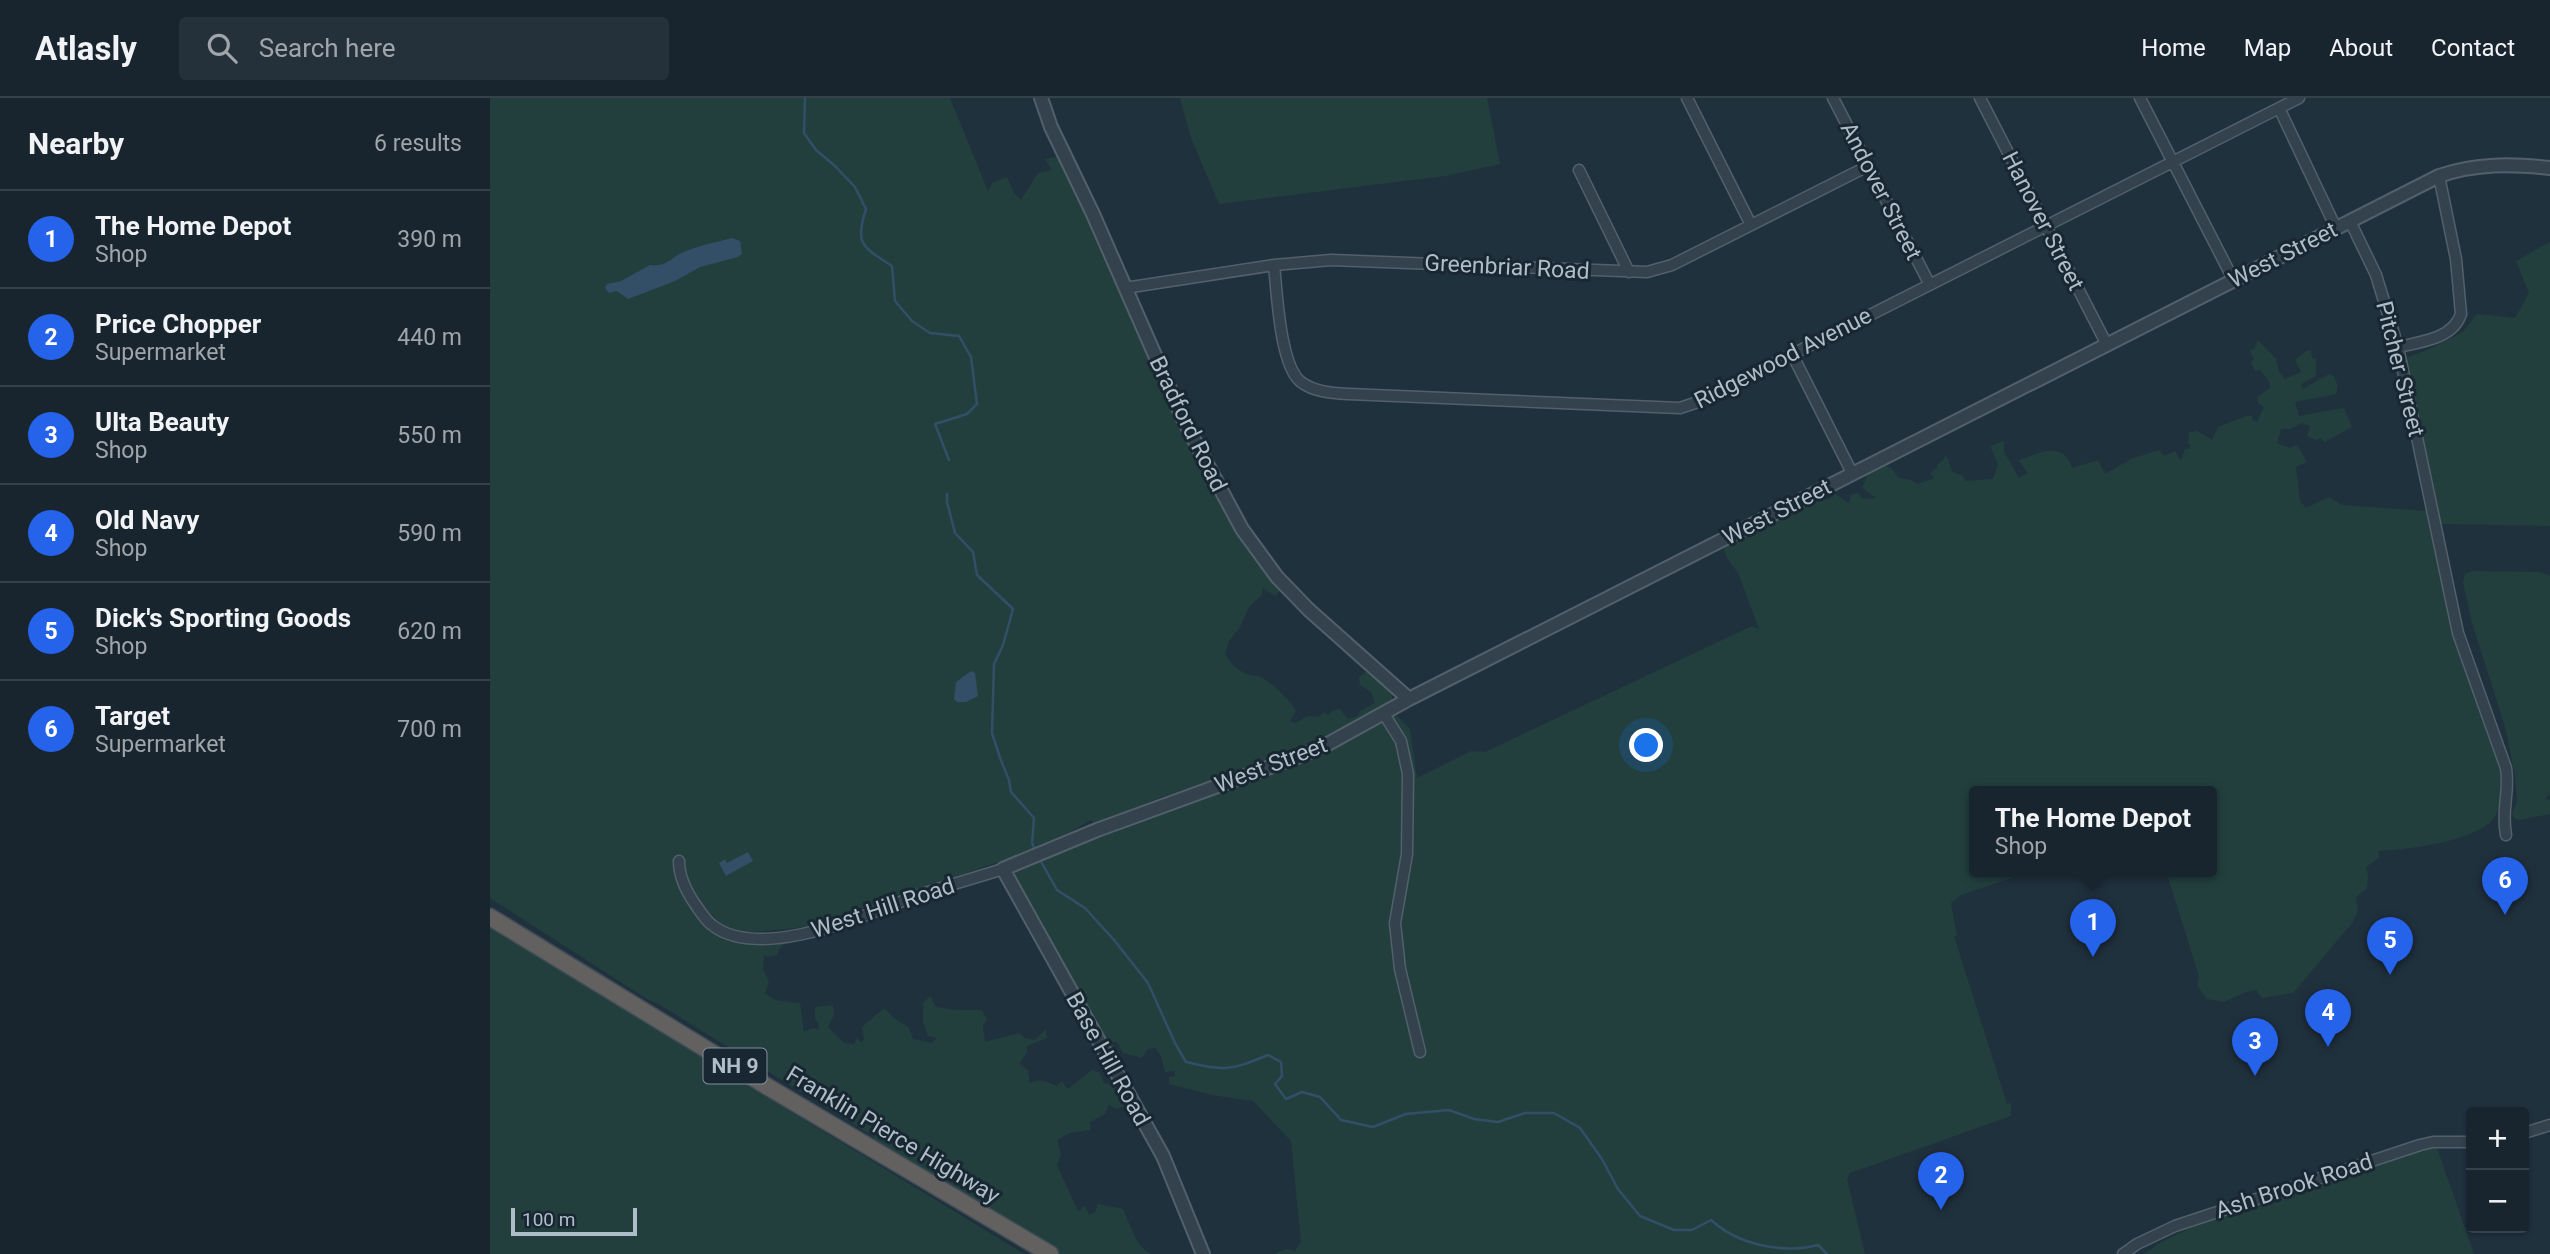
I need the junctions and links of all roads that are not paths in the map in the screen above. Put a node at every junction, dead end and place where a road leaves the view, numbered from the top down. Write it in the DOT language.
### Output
graph roads {
  1 [pos="1041,98"];
  2 [pos="1687,98"];
  3 [pos="1833,98"];
  4 [pos="1980,98"];
  5 [pos="2140,98"];
  6 [pos="2299,98"];
  7 [pos="2279,108"];
  8 [pos="2172,162"];
  9 [pos="1868,166"];
  10 [pos="2550,168"];
  11 [pos="1579,170"];
  12 [pos="2439,176"];
  13 [pos="2350,221"];
  14 [pos="1751,225"];
  15 [pos="2046,226"];
  16 [pos="2336,228"];
  17 [pos="1274,265"];
  18 [pos="1629,272"];
  19 [pos="2234,281"];
  20 [pos="1929,283"];
  21 [pos="1125,288"];
  22 [pos="2106,343"];
  23 [pos="2398,346"];
  24 [pos="1792,354"];
  25 [pos="1852,473"];
  26 [pos="1409,699"];
  27 [pos="1384,714"];
  28 [pos="2507,835"];
  29 [pos="679,861"];
  30 [pos="1003,869"];
  31 [pos="490,917"];
  32 [pos="1420,1052"];
  33 [pos="2550,1125"];
  34 [pos="2529,1131"];
  35 [pos="2466,1142"];
  36 [pos="1023,1239"];
  37 [pos="1042,1254"];
  38 [pos="1050,1254"];
  39 [pos="1203,1254"];
  40 [pos="2123,1254"];
  1 -- 21 [label="street, Bradford Road"];
  2 -- 14 [label="street"];
  3 -- 9 [label="street, Andover Street"];
  4 -- 15 [label="street, Hanover Street"];
  5 -- 8 [label="street"];
  6 -- 7 [label="street, Ridgewood Avenue"];
  7 -- 8 [label="street, Ridgewood Avenue"];
  7 -- 16 [label="street"];
  8 -- 15 [label="street, Ridgewood Avenue"];
  8 -- 19 [label="street"];
  9 -- 14 [label="street, Greenbriar Road"];
  9 -- 20 [label="street, Andover Street"];
  10 -- 12 [label="street, West Street"];
  11 -- 18 [label="street"];
  12 -- 13 [label="street, West Street"];
  12 -- 23 [label="street"];
  13 -- 16 [label="street, West Street"];
  13 -- 23 [label="street, Pitcher Street"];
  14 -- 18 [label="street, Greenbriar Road"];
  15 -- 20 [label="street, Ridgewood Avenue"];
  15 -- 22 [label="street, Hanover Street"];
  16 -- 19 [label="street, West Street"];
  17 -- 18 [label="street, Greenbriar Road"];
  17 -- 21 [label="street, Greenbriar Road"];
  17 -- 24 [label="street, Ridgewood Avenue"];
  19 -- 22 [label="street, West Street"];
  20 -- 24 [label="street, Ridgewood Avenue"];
  21 -- 26 [label="street, Bradford Road"];
  22 -- 25 [label="street, West Street"];
  23 -- 28 [label="street, Pitcher Street"];
  24 -- 25 [label="street"];
  25 -- 26 [label="street, West Street"];
  26 -- 27 [label="street, West Street"];
  27 -- 30 [label="street, West Street"];
  27 -- 32 [label="street"];
  29 -- 30 [label="street, West Hill Road"];
  30 -- 39 [label="street, Base Hill Road"];
  31 -- 36 [label="highway, Franklin Pierce Highway / NH 9"];
  33 -- 34 [label="street"];
  35 -- 40 [label="street, Ash Brook Road"];
  36 -- 37 [label="highway, Franklin Pierce Highway / NH 9"];
  36 -- 38 [label="highway, Franklin Pierce Highway / NH 9"];
}
